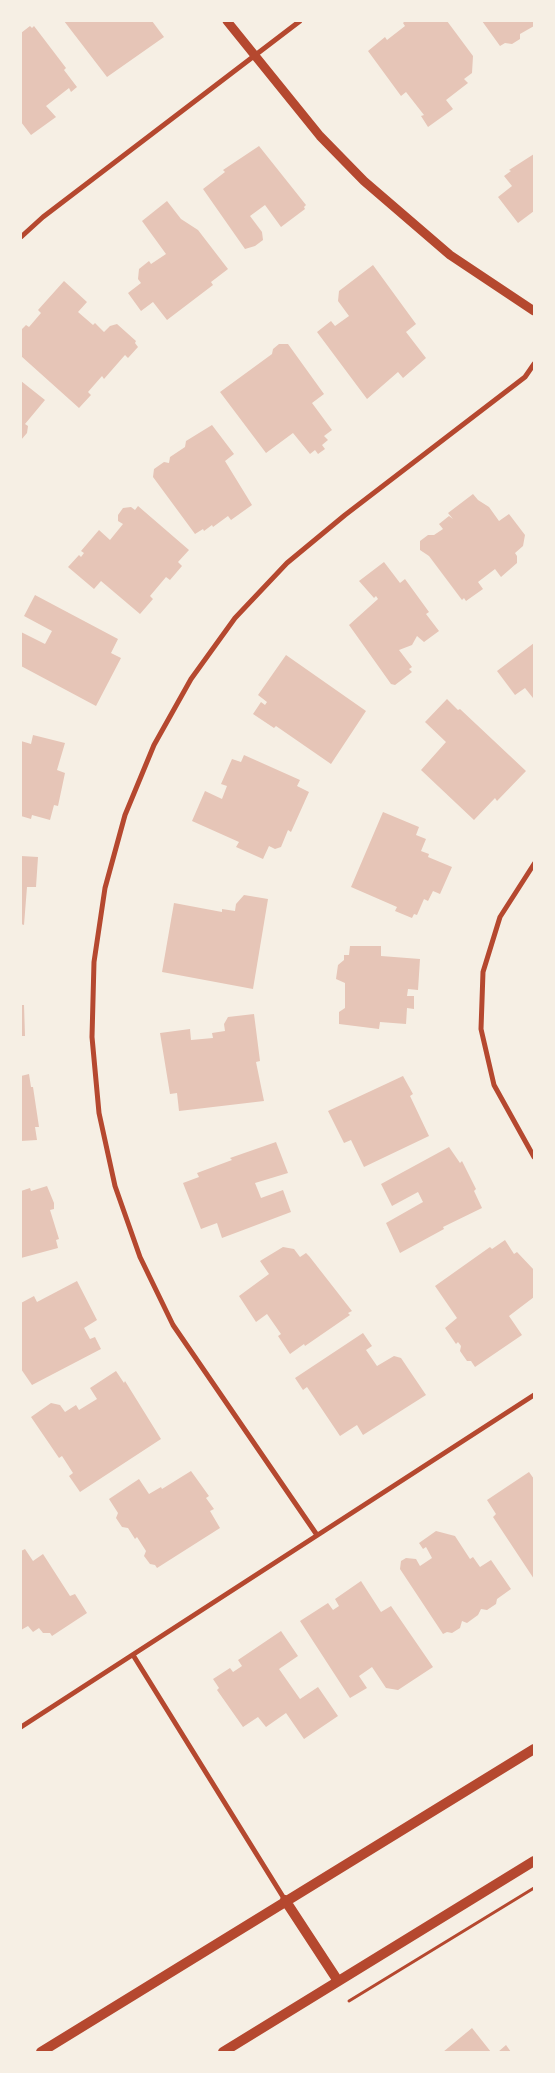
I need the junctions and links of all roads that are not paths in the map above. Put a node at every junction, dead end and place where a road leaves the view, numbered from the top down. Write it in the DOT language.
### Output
graph roads {
  1 [pos="227,21"];
  2 [pos="300,21"];
  3 [pos="254,57"];
  4 [pos="21,237"];
  5 [pos="534,311"];
  6 [pos="534,364"];
  7 [pos="534,864"];
  8 [pos="534,1157"];
  9 [pos="534,1395"];
  10 [pos="317,1536"];
  11 [pos="133,1655"];
  12 [pos="21,1727"];
  13 [pos="534,1749"];
  14 [pos="534,1862"];
  15 [pos="285,1900"];
  16 [pos="338,1981"];
  17 [pos="40,2052"];
  18 [pos="223,2052"];
  1 -- 3 [label="street"];
  2 -- 3 [label="street"];
  3 -- 4 [label="street"];
  3 -- 5 [label="street"];
  6 -- 10 [label="street"];
  7 -- 8 [label="street"];
  9 -- 10 [label="street"];
  10 -- 11 [label="street"];
  11 -- 12 [label="street"];
  11 -- 15 [label="street"];
  13 -- 15 [label="main road"];
  14 -- 16 [label="main road"];
  15 -- 16 [label="main road"];
  15 -- 17 [label="main road"];
  16 -- 18 [label="main road"];
}
